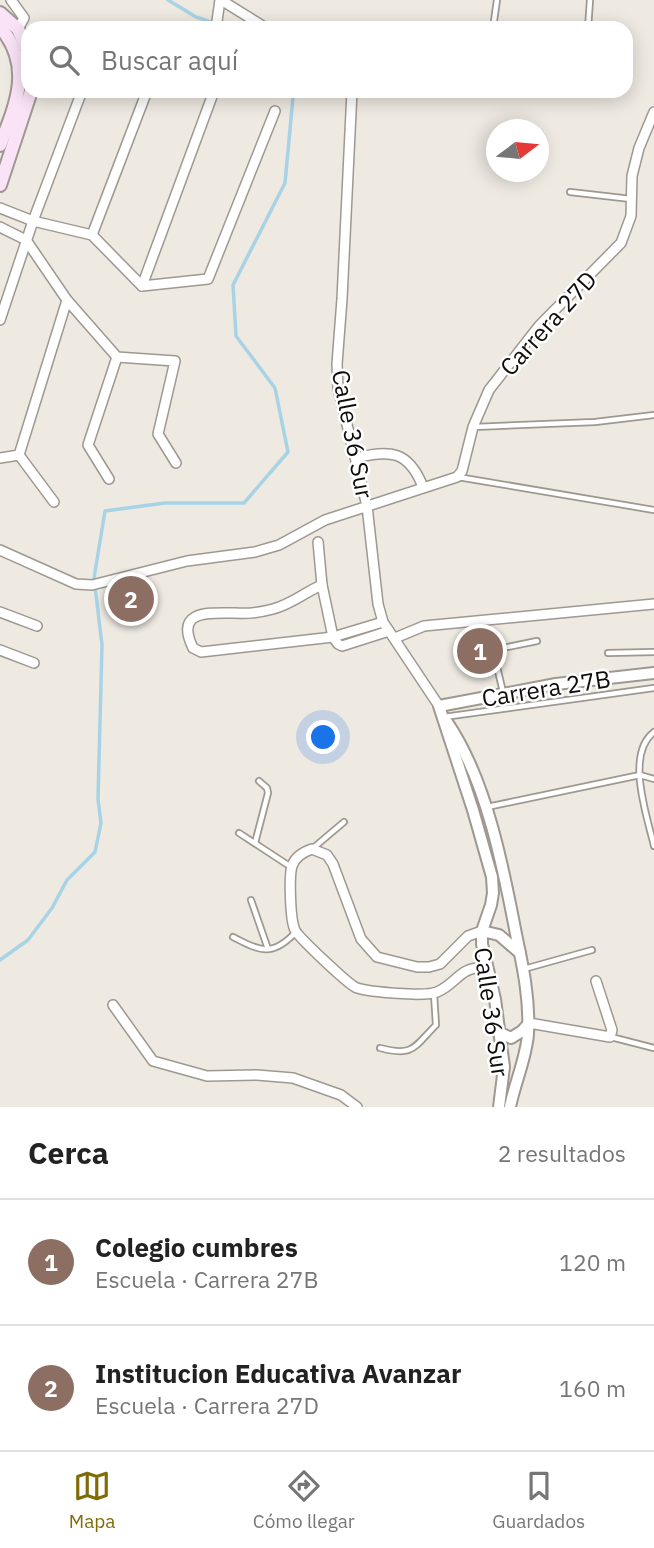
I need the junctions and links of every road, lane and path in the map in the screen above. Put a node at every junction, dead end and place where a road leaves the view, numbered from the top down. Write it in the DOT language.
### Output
graph roads {
  1 [pos="11,0"];
  2 [pos="497,0"];
  3 [pos="590,0"];
  4 [pos="220,2"];
  5 [pos="0,13"];
  6 [pos="23,21"];
  7 [pos="217,21"];
  8 [pos="254,21"];
  9 [pos="494,21"];
  10 [pos="588,21"];
  11 [pos="21,24"];
  12 [pos="0,27"];
  13 [pos="18,29"];
  14 [pos="21,36"];
  15 [pos="29,98"];
  16 [pos="79,98"];
  17 [pos="145,98"];
  18 [pos="212,98"];
  19 [pos="352,98"];
  20 [pos="275,111"];
  21 [pos="654,112"];
  22 [pos="652,125"];
  23 [pos="1,140"];
  24 [pos="0,185"];
  25 [pos="570,192"];
  26 [pos="631,199"];
  27 [pos="0,208"];
  28 [pos="33,221"];
  29 [pos="0,227"];
  30 [pos="0,233"];
  31 [pos="92,235"];
  32 [pos="26,240"];
  33 [pos="142,286"];
  34 [pos="67,300"];
  35 [pos="0,320"];
  36 [pos="117,357"];
  37 [pos="654,415"];
  38 [pos="473,427"];
  39 [pos="19,455"];
  40 [pos="0,458"];
  41 [pos="356,458"];
  42 [pos="176,463"];
  43 [pos="457,477"];
  44 [pos="109,479"];
  45 [pos="423,487"];
  46 [pos="54,502"];
  47 [pos="367,506"];
  48 [pos="654,510"];
  49 [pos="318,542"];
  50 [pos="0,550"];
  51 [pos="322,585"];
  52 [pos="654,604"];
  53 [pos="0,612"];
  54 [pos="383,622"];
  55 [pos="37,626"];
  56 [pos="392,635"];
  57 [pos="333,636"];
  58 [pos="537,641"];
  59 [pos="0,650"];
  60 [pos="654,652"];
  61 [pos="608,653"];
  62 [pos="34,663"];
  63 [pos="654,673"];
  64 [pos="654,688"];
  65 [pos="503,692"];
  66 [pos="441,711"];
  67 [pos="654,732"];
  68 [pos="640,775"];
  69 [pos="654,779"];
  70 [pos="259,781"];
  71 [pos="485,808"];
  72 [pos="344,822"];
  73 [pos="239,833"];
  74 [pos="255,843"];
  75 [pos="654,846"];
  76 [pos="312,849"];
  77 [pos="292,867"];
  78 [pos="251,900"];
  79 [pos="482,931"];
  80 [pos="296,932"];
  81 [pos="233,937"];
  82 [pos="268,949"];
  83 [pos="592,950"];
  84 [pos="520,953"];
  85 [pos="488,968"];
  86 [pos="524,970"];
  87 [pos="596,981"];
  88 [pos="434,993"];
  89 [pos="113,1005"];
  90 [pos="528,1023"];
  91 [pos="498,1032"];
  92 [pos="610,1037"];
  93 [pos="380,1048"];
  94 [pos="654,1048"];
  95 [pos="357,1107"];
  96 [pos="499,1107"];
  97 [pos="510,1107"];
  1 -- 6 [label="street"];
  2 -- 9 [label="lane"];
  3 -- 10 [label="lane"];
  4 -- 7 [label="street"];
  4 -- 8 [label="street"];
  5 -- 13 [label="main road"];
  11 -- 13 [label="street"];
  12 -- 23 [label="main road"];
  13 -- 14 [label="main road"];
  15 -- 24 [label="main road"];
  16 -- 28 [label="street"];
  17 -- 31 [label="street"];
  18 -- 33 [label="street"];
  19 -- 41 [label="street, Calle 36 Sur"];
  20 -- 33 [label="street"];
  21 -- 22 [label="street, Carrera 27D"];
  22 -- 26 [label="street, Carrera 27D"];
  25 -- 26 [label="lane"];
  26 -- 38 [label="street, Carrera 27D"];
  27 -- 28 [label="street"];
  28 -- 31 [label="street"];
  28 -- 32 [label="street"];
  29 -- 32 [label="street"];
  30 -- 32 [label="street"];
  31 -- 33 [label="street"];
  32 -- 34 [label="street"];
  32 -- 35 [label="street"];
  34 -- 36 [label="street"];
  34 -- 39 [label="street"];
  36 -- 42 [label="street"];
  36 -- 44 [label="street"];
  37 -- 38 [label="lane"];
  38 -- 43 [label="street, Carrera 27D"];
  39 -- 40 [label="street"];
  39 -- 46 [label="street"];
  41 -- 45 [label="street"];
  41 -- 47 [label="street, Calle 36 Sur"];
  43 -- 45 [label="street"];
  43 -- 48 [label="lane"];
  45 -- 47 [label="street"];
  47 -- 50 [label="street"];
  47 -- 54 [label="street, Calle 36 Sur"];
  49 -- 51 [label="street"];
  51 -- 57 [label="street"];
  51 -- 57 [label="street"];
  52 -- 56 [label="street"];
  53 -- 55 [label="street"];
  54 -- 56 [label="street, Calle 36 Sur"];
  54 -- 57 [label="street"];
  56 -- 57 [label="street"];
  56 -- 66 [label="street, Calle 36 Sur"];
  58 -- 65 [label="lane"];
  59 -- 62 [label="street"];
  60 -- 61 [label="lane"];
  63 -- 65 [label="street, Carrera 27B"];
  64 -- 66 [label="lane"];
  65 -- 66 [label="street, Carrera 27B"];
  66 -- 71 [label="street, Calle 36 Sur"];
  66 -- 79 [label="street, Calle 36 Sur"];
  67 -- 68 [label="lane"];
  68 -- 69 [label="lane"];
  68 -- 71 [label="lane"];
  68 -- 75 [label="lane"];
  70 -- 74 [label="lane"];
  71 -- 84 [label="street, Calle 36 Sur"];
  72 -- 76 [label="lane"];
  73 -- 74 [label="lane"];
  74 -- 77 [label="lane"];
  76 -- 77 [label="street"];
  76 -- 79 [label="street"];
  77 -- 80 [label="street"];
  78 -- 82 [label="lane"];
  79 -- 84 [label="street"];
  79 -- 85 [label="street, Calle 36 Sur"];
  80 -- 82 [label="lane"];
  80 -- 88 [label="street"];
  81 -- 82 [label="lane"];
  83 -- 86 [label="lane"];
  84 -- 86 [label="street, Calle 36 Sur"];
  85 -- 88 [label="street"];
  85 -- 91 [label="street, Calle 36 Sur"];
  86 -- 90 [label="street, Calle 36 Sur"];
  87 -- 92 [label="street"];
  88 -- 93 [label="lane"];
  89 -- 95 [label="street"];
  90 -- 91 [label="street"];
  90 -- 92 [label="street"];
  90 -- 97 [label="street, Calle 36 Sur"];
  91 -- 96 [label="street, Calle 36 Sur"];
  92 -- 94 [label="lane"];
}
